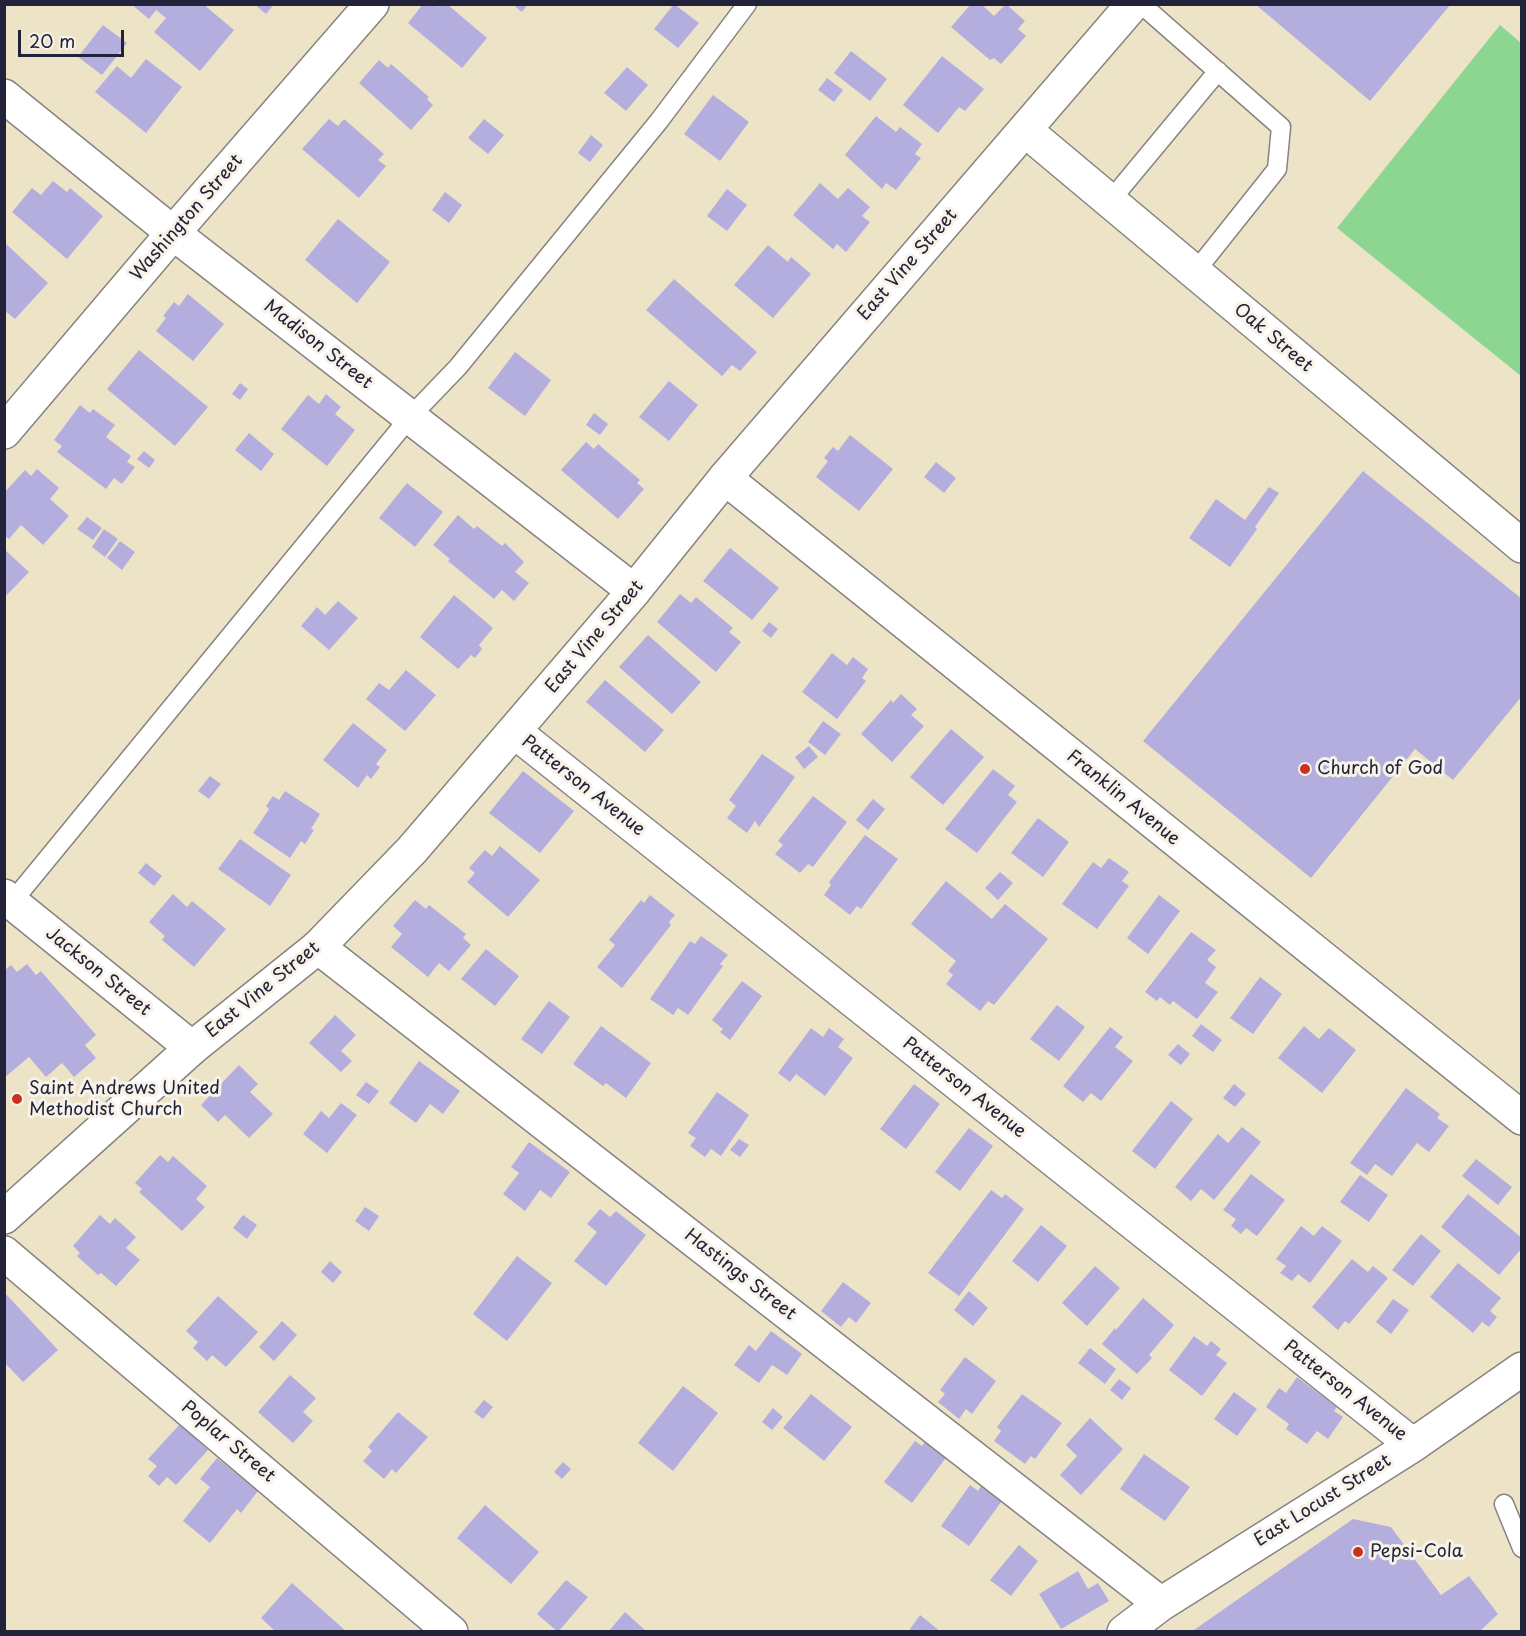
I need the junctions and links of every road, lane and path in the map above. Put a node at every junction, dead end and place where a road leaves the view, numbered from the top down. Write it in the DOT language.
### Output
graph roads {
  1 [pos="372,4"];
  2 [pos="747,4"];
  3 [pos="1133,4"];
  4 [pos="1141,4"];
  5 [pos="1218,71"];
  6 [pos="4,96"];
  7 [pos="1025,130"];
  8 [pos="1110,201"];
  9 [pos="173,233"];
  10 [pos="1194,272"];
  11 [pos="410,417"];
  12 [pos="4,432"];
  13 [pos="725,478"];
  14 [pos="1521,546"];
  15 [pos="634,591"];
  16 [pos="515,732"];
  17 [pos="8,899"];
  18 [pos="318,947"];
  19 [pos="192,1048"];
  20 [pos="1521,1118"];
  21 [pos="4,1217"];
  22 [pos="4,1253"];
  23 [pos="1521,1369"];
  24 [pos="1413,1445"];
  25 [pos="1503,1504"];
  26 [pos="1521,1548"];
  27 [pos="1161,1604"];
  28 [pos="451,1632"];
  29 [pos="1124,1632"];
  1 -- 9 [label="street, Washington Street"];
  2 -- 11 [label="lane"];
  3 -- 7 [label="street, East Vine Street"];
  4 -- 5 [label="lane"];
  5 -- 8 [label="lane"];
  5 -- 10 [label="lane"];
  6 -- 9 [label="street, Madison Street"];
  7 -- 8 [label="street, Oak Street"];
  7 -- 13 [label="street, East Vine Street"];
  8 -- 10 [label="street, Oak Street"];
  9 -- 11 [label="street, Madison Street"];
  9 -- 12 [label="street, Washington Street"];
  10 -- 14 [label="street, Oak Street"];
  11 -- 15 [label="street, Madison Street"];
  11 -- 17 [label="lane"];
  13 -- 15 [label="street, East Vine Street"];
  13 -- 20 [label="street, Franklin Avenue"];
  15 -- 16 [label="street, East Vine Street"];
  16 -- 18 [label="street, East Vine Street"];
  16 -- 24 [label="street, Patterson Avenue"];
  17 -- 19 [label="street, Jackson Street"];
  18 -- 19 [label="street, East Vine Street"];
  18 -- 27 [label="street, Hastings Street"];
  19 -- 21 [label="street, East Vine Street"];
  22 -- 28 [label="street, Poplar Street"];
  23 -- 24 [label="street, East Locust Street"];
  24 -- 27 [label="street, East Locust Street"];
  25 -- 26 [label="lane"];
  27 -- 29 [label="street, East Locust Street"];
}
